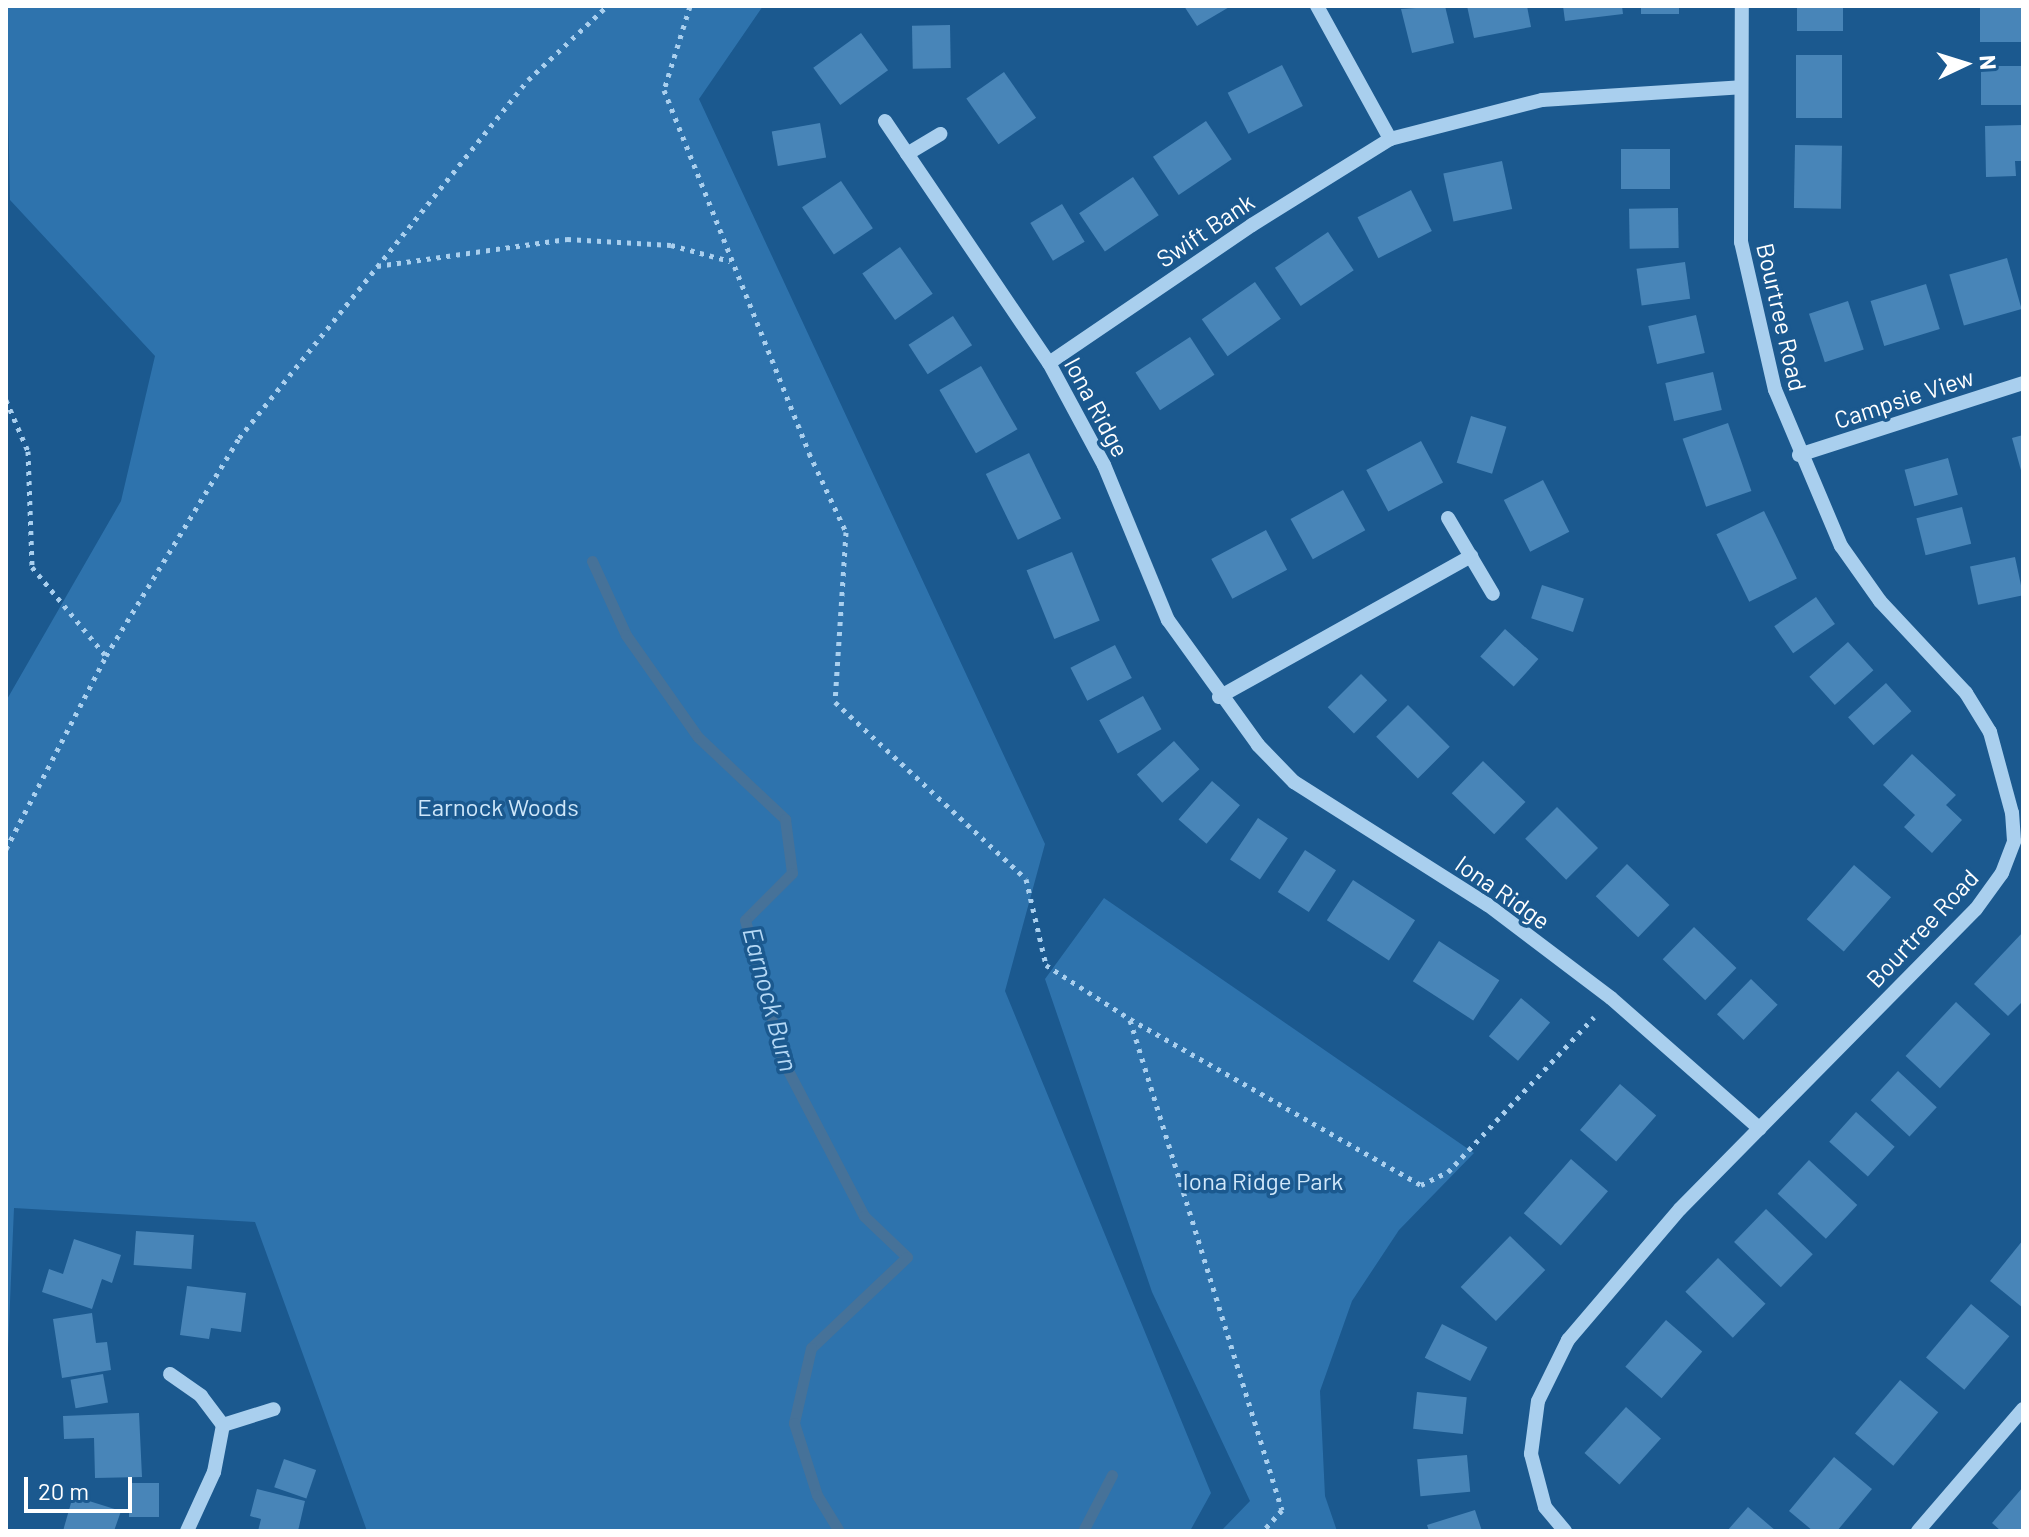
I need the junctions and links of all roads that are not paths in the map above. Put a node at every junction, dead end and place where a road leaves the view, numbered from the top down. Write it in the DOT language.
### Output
graph roads {
  1 [pos="1317,6"];
  2 [pos="1742,6"];
  3 [pos="1741,87"];
  4 [pos="885,121"];
  5 [pos="940,134"];
  6 [pos="1390,139"];
  7 [pos="907,154"];
  8 [pos="1049,363"];
  9 [pos="2023,383"];
  10 [pos="1799,455"];
  11 [pos="1448,518"];
  12 [pos="1471,556"];
  13 [pos="1493,594"];
  14 [pos="1219,697"];
  15 [pos="1760,1129"];
  16 [pos="170,1374"];
  17 [pos="274,1409"];
  18 [pos="2023,1409"];
  19 [pos="223,1425"];
  20 [pos="187,1531"];
  21 [pos="1565,1531"];
  22 [pos="1918,1531"];
  1 -- 6 [label="street"];
  2 -- 3 [label="street, Bourtree Road"];
  3 -- 6 [label="street, Swift Bank"];
  3 -- 10 [label="street, Bourtree Road"];
  4 -- 7 [label="street, Iona Ridge"];
  5 -- 7 [label="street"];
  6 -- 8 [label="street, Swift Bank"];
  7 -- 8 [label="street, Iona Ridge"];
  8 -- 14 [label="street, Iona Ridge"];
  9 -- 10 [label="street, Campsie View"];
  10 -- 15 [label="street, Bourtree Road"];
  11 -- 12 [label="street"];
  12 -- 13 [label="street"];
  12 -- 14 [label="street"];
  14 -- 15 [label="street, Iona Ridge"];
  15 -- 21 [label="street, Bourtree Road"];
  16 -- 19 [label="street"];
  17 -- 19 [label="street"];
  18 -- 22 [label="street"];
  19 -- 20 [label="street"];
}
